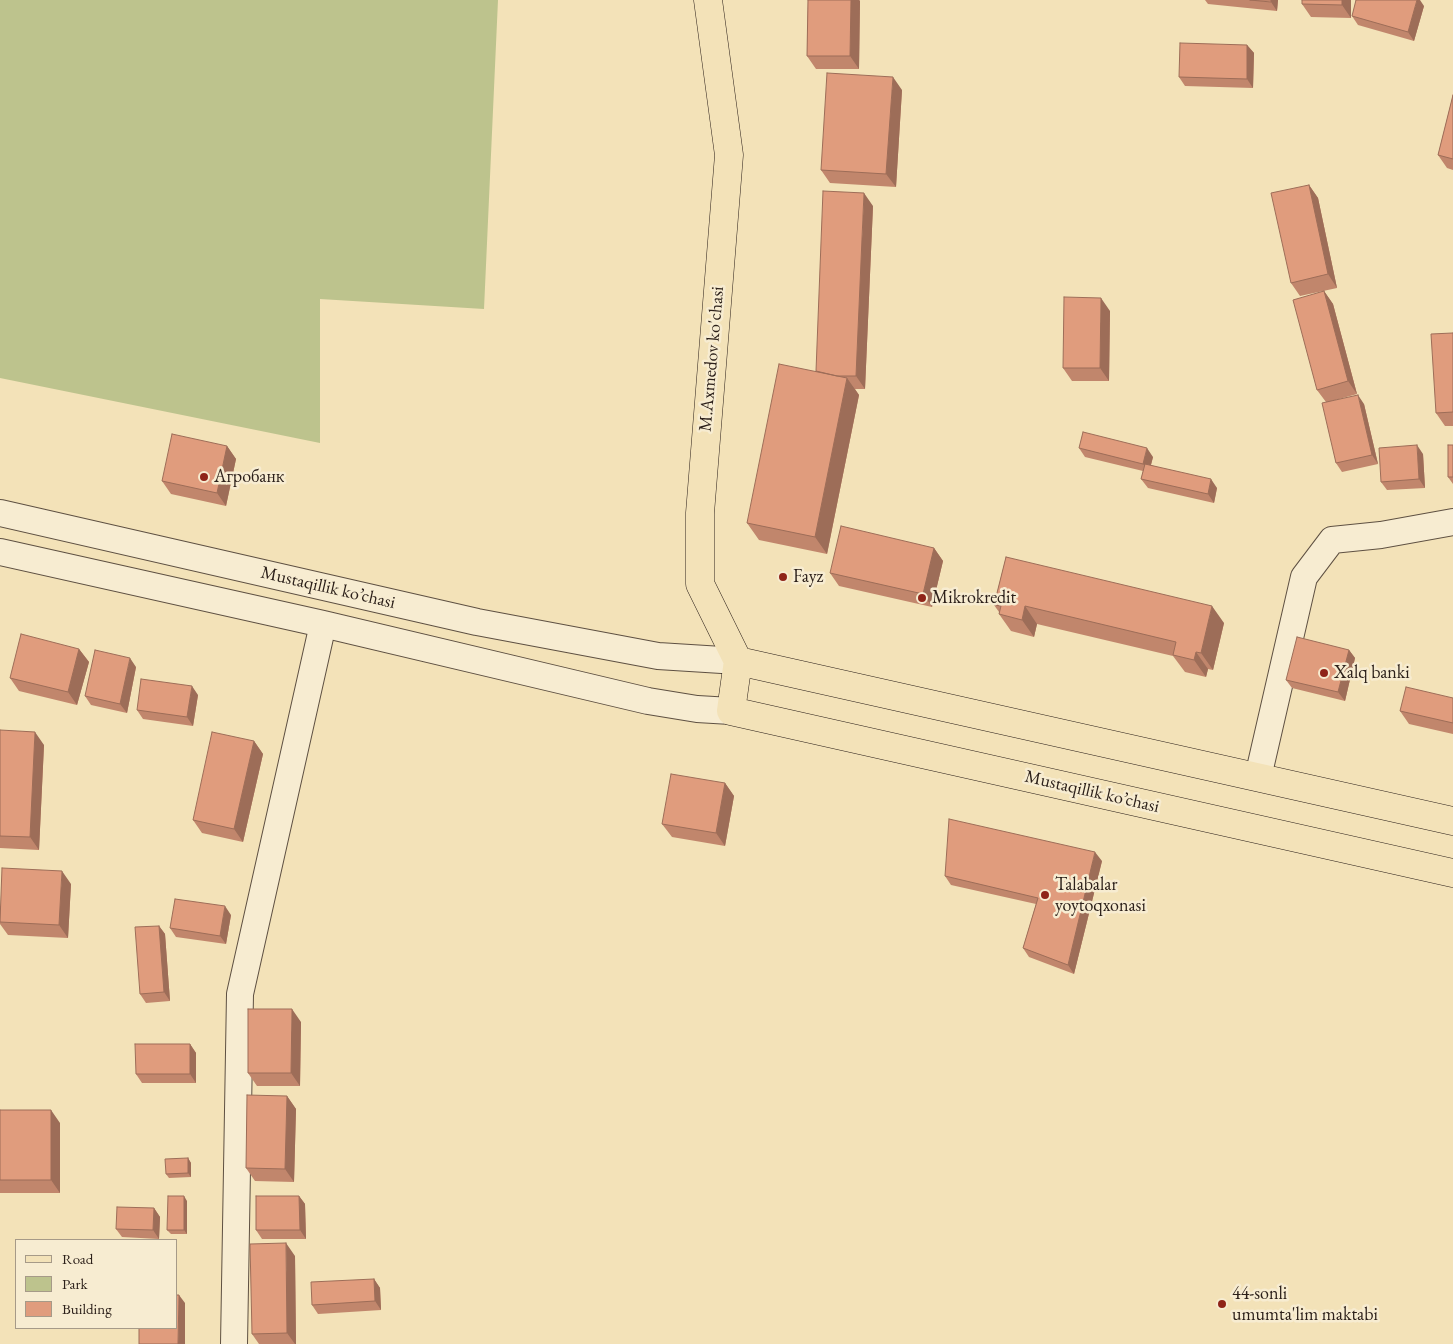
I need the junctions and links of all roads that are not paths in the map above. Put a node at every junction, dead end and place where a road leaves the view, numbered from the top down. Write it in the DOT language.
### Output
graph roads {
  1 [pos="708,0"];
  2 [pos="0,513"];
  3 [pos="1453,522"];
  4 [pos="0,552"];
  5 [pos="323,624"];
  6 [pos="738,661"];
  7 [pos="731,711"];
  8 [pos="1258,777"];
  9 [pos="1453,821"];
  10 [pos="1453,873"];
  11 [pos="234,1344"];
  1 -- 6 [label="main road, M.Axmedov ko'chasi"];
  2 -- 6 [label="street, Mustaqillik ko’chasi"];
  3 -- 8 [label="street"];
  4 -- 5 [label="street, Mustaqillik ko’chasi"];
  5 -- 7 [label="street, Mustaqillik ko’chasi"];
  5 -- 11 [label="street"];
  6 -- 7 [label="main road"];
  6 -- 8 [label="main road"];
  7 -- 10 [label="main road, Mustaqillik ko’chasi"];
  8 -- 9 [label="main road"];
}
